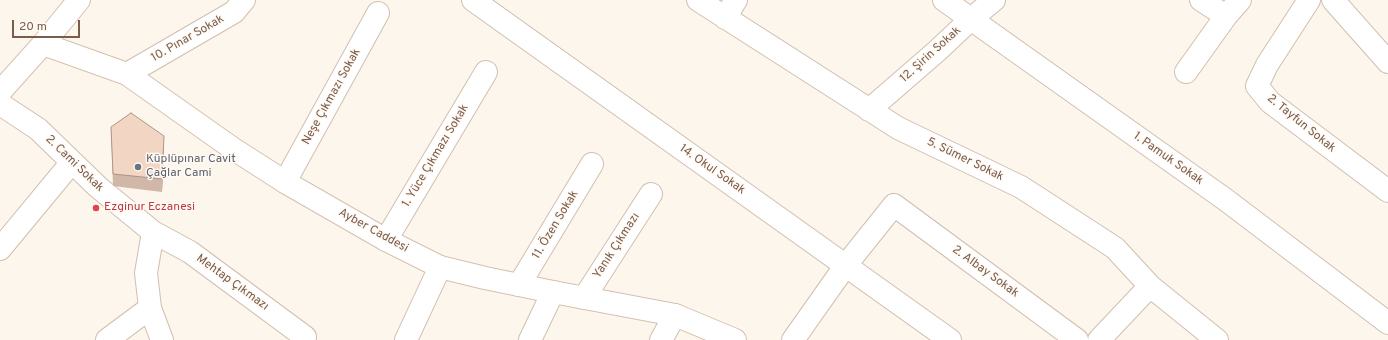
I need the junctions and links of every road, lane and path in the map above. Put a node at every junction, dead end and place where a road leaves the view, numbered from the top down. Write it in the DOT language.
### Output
graph roads {
  1 [pos="79,0"];
  2 [pos="244,0"];
  3 [pos="473,0"];
  4 [pos="698,0"];
  5 [pos="944,0"];
  6 [pos="994,0"];
  7 [pos="1201,0"];
  8 [pos="1308,0"];
  9 [pos="1333,0"];
  10 [pos="1233,8"];
  11 [pos="730,9"];
  12 [pos="378,13"];
  13 [pos="970,19"];
  14 [pos="43,44"];
  15 [pos="1388,62"];
  16 [pos="486,72"];
  17 [pos="1186,72"];
  18 [pos="127,74"];
  19 [pos="0,92"];
  20 [pos="0,104"];
  21 [pos="869,110"];
  22 [pos="72,162"];
  23 [pos="592,164"];
  24 [pos="285,182"];
  25 [pos="1388,192"];
  26 [pos="651,194"];
  27 [pos="153,232"];
  28 [pos="386,240"];
  29 [pos="0,249"];
  30 [pos="846,265"];
  31 [pos="440,267"];
  32 [pos="519,285"];
  33 [pos="1150,286"];
  34 [pos="553,292"];
  35 [pos="584,298"];
  36 [pos="150,308"];
  37 [pos="675,315"];
  38 [pos="1388,323"];
  39 [pos="107,340"];
  40 [pos="162,340"];
  41 [pos="303,340"];
  42 [pos="406,340"];
  43 [pos="530,340"];
  44 [pos="660,340"];
  45 [pos="735,340"];
  46 [pos="793,340"];
  47 [pos="950,340"];
  48 [pos="1077,340"];
  49 [pos="1099,340"];
  50 [pos="1216,340"];
  1 -- 14 [label="street"];
  2 -- 18 [label="street, 10. Pınar Sokak"];
  3 -- 30 [label="street, 14. Okul Sokak"];
  4 -- 11 [label="street, 5. Sümer Sokak"];
  5 -- 13 [label="street, 1. Pamuk Sokak"];
  6 -- 13 [label="street, 12. Şirin Sokak"];
  7 -- 10 [label="street"];
  8 -- 25 [label="street, 2. Tayfun Sokak"];
  9 -- 15 [label="street"];
  10 -- 17 [label="street"];
  11 -- 21 [label="street, 5. Sümer Sokak"];
  12 -- 24 [label="street, Neşe Çıkmazı Sokak"];
  13 -- 21 [label="street, 12. Şirin Sokak"];
  13 -- 38 [label="street, 1. Pamuk Sokak"];
  14 -- 18 [label="street, Ayber Caddesi"];
  14 -- 19 [label="street"];
  16 -- 28 [label="street, 1. Yüce Çıkmazı Sokak"];
  18 -- 24 [label="street, Ayber Caddesi"];
  20 -- 22 [label="street, 2. Cami Sokak"];
  21 -- 33 [label="street, 5. Sümer Sokak"];
  22 -- 27 [label="street, 2. Cami Sokak"];
  22 -- 29 [label="street"];
  23 -- 32 [label="street, 11. Özen Sokak"];
  24 -- 28 [label="street, Ayber Caddesi"];
  26 -- 35 [label="street, Yanık Çıkmazı"];
  27 -- 36 [label="street"];
  27 -- 41 [label="street, Mehtap Çıkmazı"];
  28 -- 31 [label="street, Ayber Caddesi"];
  30 -- 46 [label="street"];
  30 -- 47 [label="street, 14. Okul Sokak"];
  30 -- 48 [label="street, 2. Albay Sokak"];
  31 -- 32 [label="street, Ayber Caddesi"];
  31 -- 42 [label="street"];
  32 -- 34 [label="street, Ayber Caddesi"];
  33 -- 49 [label="street"];
  33 -- 50 [label="street, 5. Sümer Sokak"];
  34 -- 35 [label="street, Ayber Caddesi"];
  34 -- 43 [label="street"];
  35 -- 37 [label="street, Ayber Caddesi"];
  36 -- 39 [label="street"];
  36 -- 40 [label="street"];
  37 -- 44 [label="street"];
  37 -- 45 [label="street, Ayber Caddesi"];
}
